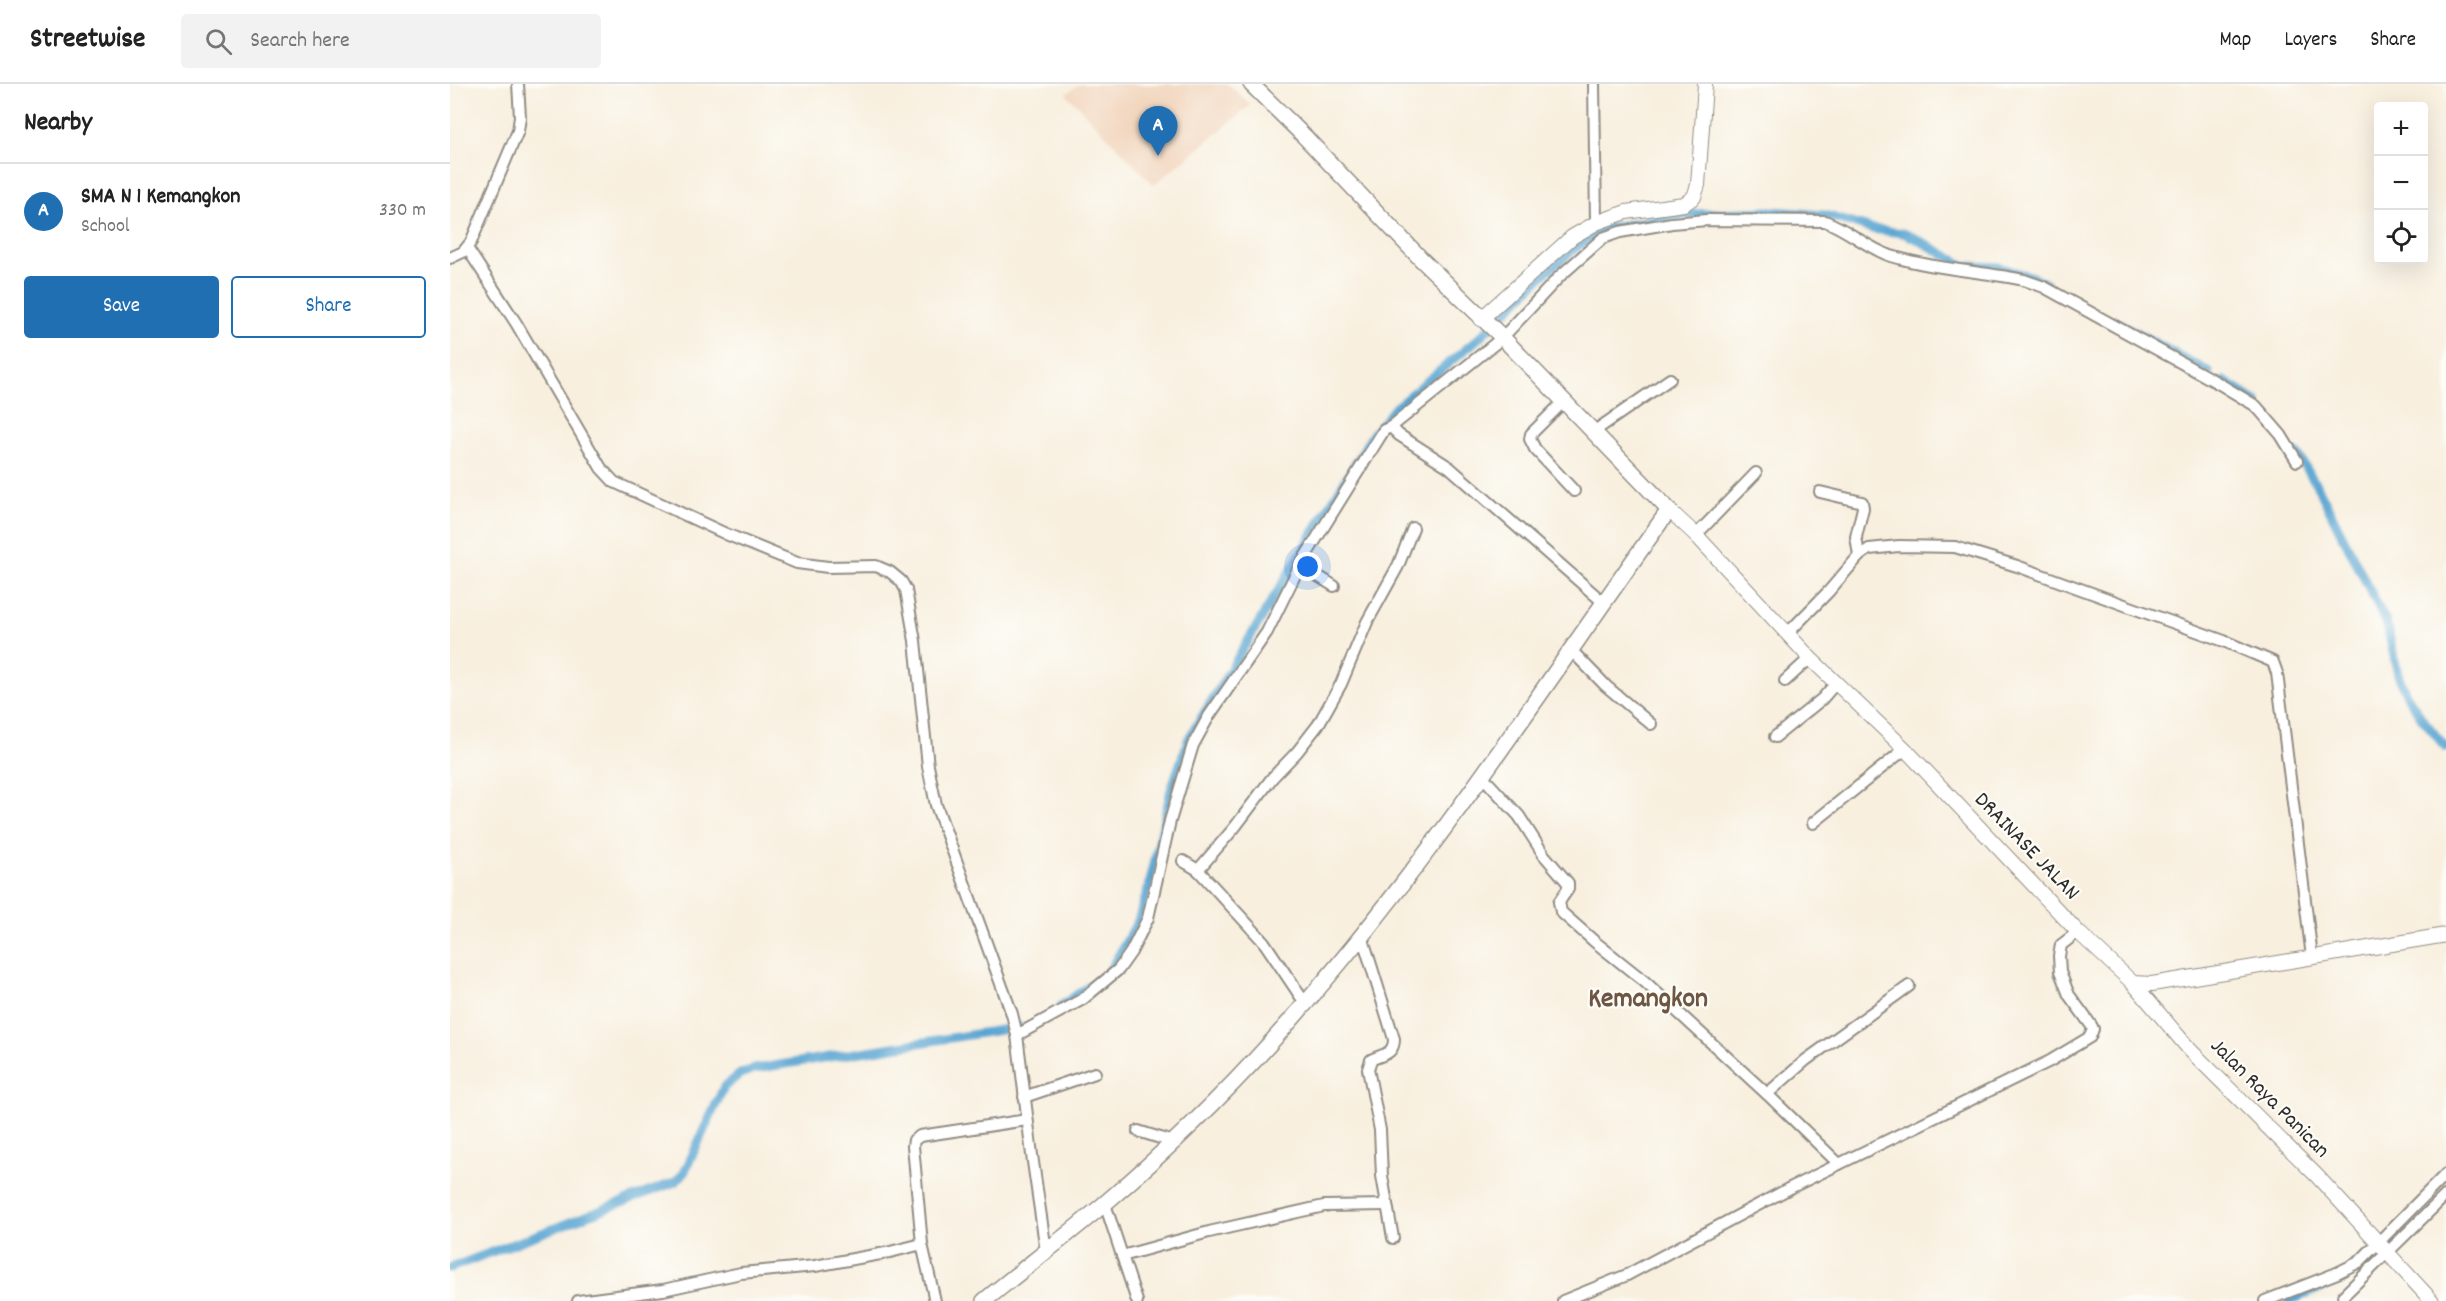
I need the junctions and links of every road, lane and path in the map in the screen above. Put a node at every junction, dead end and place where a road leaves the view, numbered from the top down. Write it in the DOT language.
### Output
graph roads {
  1 [pos="518,84"];
  2 [pos="1251,84"];
  3 [pos="1594,84"];
  4 [pos="1705,84"];
  5 [pos="1596,223"];
  6 [pos="467,248"];
  7 [pos="450,258"];
  8 [pos="1481,319"];
  9 [pos="1501,337"];
  10 [pos="1670,379"];
  11 [pos="1563,402"];
  12 [pos="1391,427"];
  13 [pos="1593,432"];
  14 [pos="2297,461"];
  15 [pos="1756,473"];
  16 [pos="1574,491"];
  17 [pos="1820,492"];
  18 [pos="1669,510"];
  19 [pos="1413,528"];
  20 [pos="1696,535"];
  21 [pos="1859,556"];
  22 [pos="1300,565"];
  23 [pos="1334,586"];
  24 [pos="1603,602"];
  25 [pos="1788,633"];
  26 [pos="1571,650"];
  27 [pos="1810,658"];
  28 [pos="1785,681"];
  29 [pos="1836,682"];
  30 [pos="1651,724"];
  31 [pos="1776,737"];
  32 [pos="1905,749"];
  33 [pos="1482,776"];
  34 [pos="1813,823"];
  35 [pos="1183,861"];
  36 [pos="1198,870"];
  37 [pos="2078,932"];
  38 [pos="2446,935"];
  39 [pos="1362,936"];
  40 [pos="2312,957"];
  41 [pos="2133,983"];
  42 [pos="1909,986"];
  43 [pos="1305,1003"];
  44 [pos="1016,1030"];
  45 [pos="1095,1073"];
  46 [pos="1767,1094"];
  47 [pos="1024,1097"];
  48 [pos="1027,1120"];
  49 [pos="1138,1131"];
  50 [pos="1173,1142"];
  51 [pos="1839,1164"];
  52 [pos="2446,1174"];
  53 [pos="2446,1195"];
  54 [pos="1105,1204"];
  55 [pos="1387,1205"];
  56 [pos="1393,1238"];
  57 [pos="922,1244"];
  58 [pos="2381,1246"];
  59 [pos="1046,1251"];
  60 [pos="1122,1256"];
  61 [pos="2343,1296"];
  62 [pos="578,1301"];
  63 [pos="935,1301"];
  64 [pos="984,1301"];
  65 [pos="1137,1301"];
  66 [pos="1563,1301"];
  67 [pos="2265,1301"];
  68 [pos="2432,1301"];
  1 -- 6 [label="street"];
  2 -- 8 [label="main road"];
  3 -- 5 [label="street"];
  4 -- 5 [label="street"];
  5 -- 8 [label="street"];
  6 -- 7 [label="street"];
  6 -- 44 [label="street"];
  8 -- 9 [label="main road"];
  9 -- 11 [label="main road"];
  9 -- 12 [label="street"];
  9 -- 14 [label="street"];
  10 -- 13 [label="street"];
  11 -- 13 [label="main road"];
  11 -- 16 [label="street"];
  12 -- 22 [label="street"];
  12 -- 24 [label="street"];
  13 -- 18 [label="main road"];
  15 -- 20 [label="street"];
  17 -- 21 [label="street"];
  18 -- 20 [label="street, DRAINASE JALAN"];
  18 -- 24 [label="main road"];
  19 -- 36 [label="street"];
  20 -- 25 [label="street, DRAINASE JALAN"];
  21 -- 25 [label="street"];
  21 -- 40 [label="street"];
  22 -- 23 [label="street"];
  22 -- 44 [label="street"];
  24 -- 26 [label="main road"];
  25 -- 27 [label="street, DRAINASE JALAN"];
  26 -- 30 [label="street"];
  26 -- 33 [label="main road"];
  27 -- 28 [label="street"];
  27 -- 29 [label="street, DRAINASE JALAN"];
  29 -- 31 [label="street"];
  29 -- 32 [label="street, DRAINASE JALAN"];
  32 -- 34 [label="street"];
  32 -- 37 [label="street, DRAINASE JALAN"];
  33 -- 39 [label="main road"];
  33 -- 46 [label="street"];
  35 -- 36 [label="street"];
  36 -- 43 [label="street"];
  37 -- 41 [label="street, DRAINASE JALAN"];
  37 -- 51 [label="street"];
  38 -- 40 [label="street"];
  39 -- 43 [label="main road"];
  39 -- 55 [label="street"];
  40 -- 41 [label="street"];
  41 -- 58 [label="street, Jalan Raya Panican"];
  42 -- 46 [label="street"];
  43 -- 50 [label="main road"];
  44 -- 47 [label="street"];
  45 -- 47 [label="street"];
  46 -- 51 [label="street"];
  47 -- 48 [label="street"];
  48 -- 57 [label="street"];
  48 -- 59 [label="street"];
  49 -- 50 [label="street"];
  50 -- 54 [label="main road"];
  51 -- 66 [label="street"];
  52 -- 58 [label="street"];
  53 -- 58 [label="street"];
  54 -- 59 [label="main road"];
  54 -- 60 [label="street"];
  55 -- 56 [label="street"];
  55 -- 60 [label="street"];
  57 -- 62 [label="street"];
  57 -- 63 [label="street"];
  58 -- 61 [label="street"];
  58 -- 67 [label="street"];
  58 -- 68 [label="street, Jalan Raya Panican"];
  59 -- 64 [label="main road"];
  60 -- 65 [label="street"];
}
